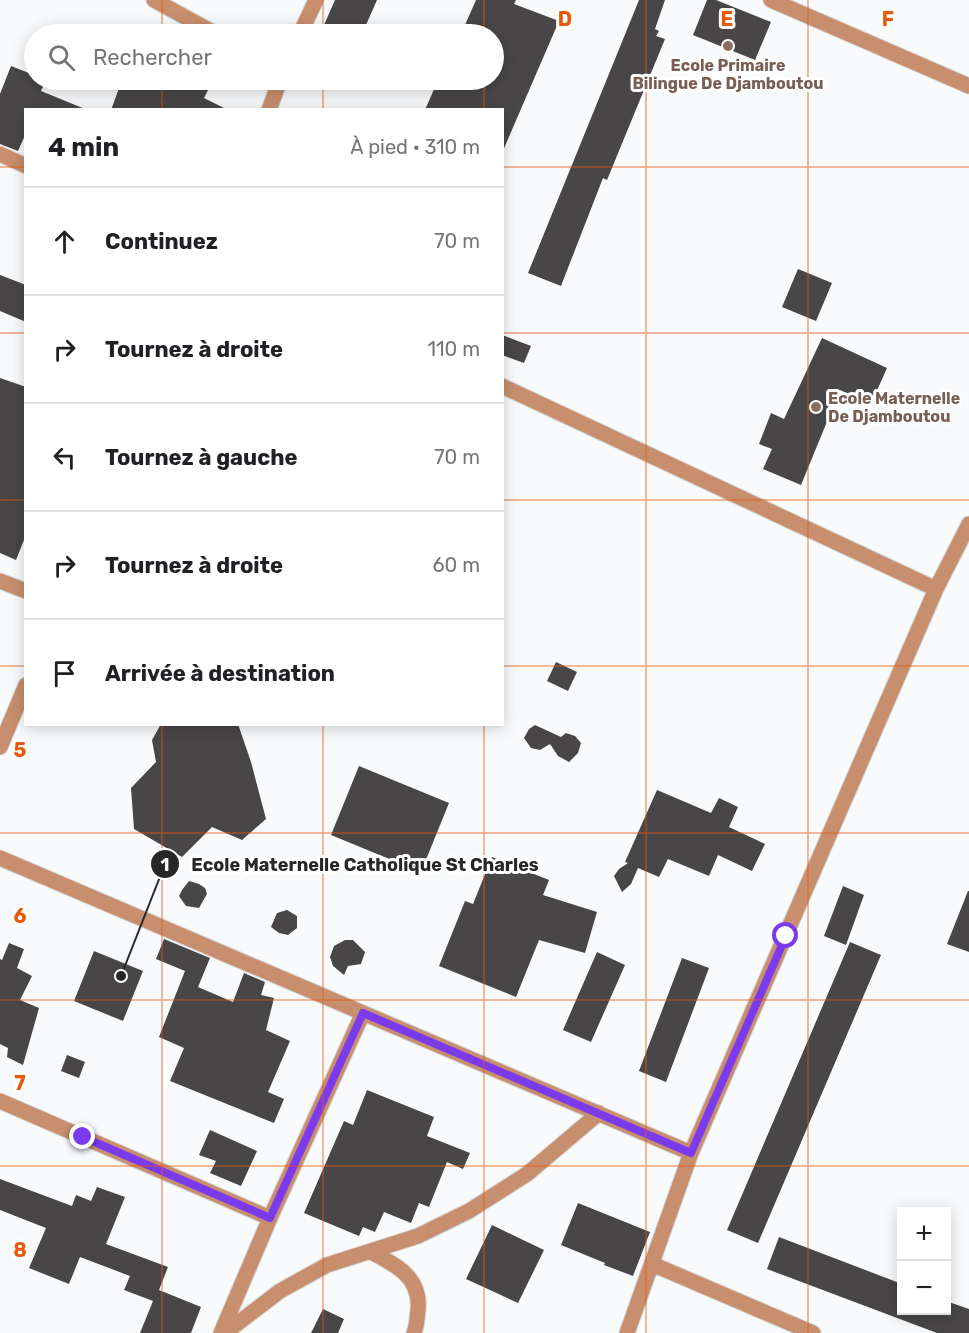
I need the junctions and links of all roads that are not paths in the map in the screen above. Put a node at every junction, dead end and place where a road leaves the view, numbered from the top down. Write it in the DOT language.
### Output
graph roads {
  1 [pos="154,0"];
  2 [pos="316,0"];
  3 [pos="771,0"];
  4 [pos="198,24"];
  5 [pos="305,24"];
  6 [pos="969,86"];
  7 [pos="276,90"];
  8 [pos="270,108"];
  9 [pos="0,154"];
  10 [pos="24,165"];
  11 [pos="504,387"];
  12 [pos="969,524"];
  13 [pos="0,581"];
  14 [pos="936,589"];
  15 [pos="24,590"];
  16 [pos="24,690"];
  17 [pos="0,747"];
  18 [pos="0,858"];
  19 [pos="363,1013"];
  20 [pos="0,1101"];
  21 [pos="599,1113"];
  22 [pos="691,1153"];
  23 [pos="270,1218"];
  24 [pos="371,1252"];
  25 [pos="652,1264"];
  26 [pos="223,1333"];
  27 [pos="414,1333"];
  28 [pos="627,1333"];
  29 [pos="813,1333"];
  1 -- 4 [label="street"];
  2 -- 5 [label="street"];
  3 -- 6 [label="street"];
  7 -- 8 [label="street"];
  9 -- 10 [label="street"];
  11 -- 14 [label="street"];
  12 -- 14 [label="street"];
  13 -- 15 [label="street"];
  14 -- 22 [label="street"];
  16 -- 17 [label="street"];
  18 -- 19 [label="street"];
  19 -- 21 [label="street"];
  19 -- 23 [label="street"];
  20 -- 23 [label="street"];
  21 -- 22 [label="street"];
  21 -- 24 [label="street"];
  22 -- 25 [label="street"];
  23 -- 26 [label="street"];
  24 -- 26 [label="street"];
  24 -- 27 [label="street"];
  25 -- 28 [label="street"];
  25 -- 29 [label="street"];
}
